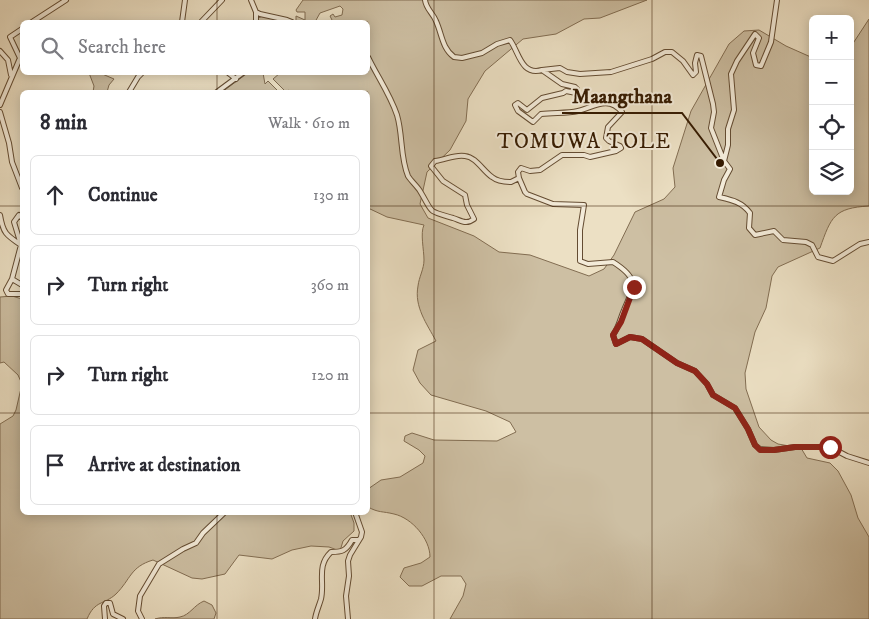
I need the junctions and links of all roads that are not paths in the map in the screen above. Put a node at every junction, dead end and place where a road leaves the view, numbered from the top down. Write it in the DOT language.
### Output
graph roads {
  1 [pos="66,0"];
  2 [pos="185,0"];
  3 [pos="222,0"];
  4 [pos="251,0"];
  5 [pos="425,0"];
  6 [pos="777,0"];
  7 [pos="256,12"];
  8 [pos="35,20"];
  9 [pos="182,20"];
  10 [pos="203,20"];
  11 [pos="256,20"];
  12 [pos="287,20"];
  13 [pos="20,30"];
  14 [pos="0,51"];
  15 [pos="20,58"];
  16 [pos="20,58"];
  17 [pos="370,61"];
  18 [pos="542,70"];
  19 [pos="140,75"];
  20 [pos="231,75"];
  21 [pos="241,75"];
  22 [pos="11,76"];
  23 [pos="236,79"];
  24 [pos="130,90"];
  25 [pos="220,90"];
  26 [pos="0,106"];
  27 [pos="0,112"];
  28 [pos="724,161"];
  29 [pos="519,178"];
  30 [pos="20,183"];
  31 [pos="0,215"];
  32 [pos="20,216"];
  33 [pos="20,242"];
  34 [pos="869,242"];
  35 [pos="20,244"];
  36 [pos="20,248"];
  37 [pos="12,279"];
  38 [pos="20,284"];
  39 [pos="20,294"];
  40 [pos="869,463"];
  41 [pos="222,515"];
  42 [pos="357,515"];
  43 [pos="359,540"];
  44 [pos="105,619"];
  45 [pos="123,619"];
  46 [pos="142,619"];
  47 [pos="315,619"];
  48 [pos="348,619"];
  1 -- 8 [label="street"];
  2 -- 9 [label="street"];
  3 -- 10 [label="street"];
  4 -- 7 [label="street"];
  5 -- 18 [label="street"];
  6 -- 28 [label="street"];
  7 -- 11 [label="street"];
  7 -- 12 [label="street"];
  13 -- 15 [label="street"];
  14 -- 22 [label="street"];
  16 -- 22 [label="street"];
  17 -- 29 [label="street"];
  18 -- 28 [label="street"];
  18 -- 29 [label="street"];
  19 -- 24 [label="street"];
  20 -- 23 [label="street"];
  21 -- 23 [label="street"];
  22 -- 26 [label="street"];
  23 -- 25 [label="street"];
  27 -- 30 [label="street"];
  28 -- 34 [label="street"];
  29 -- 40 [label="street"];
  31 -- 35 [label="street"];
  32 -- 33 [label="street"];
  36 -- 37 [label="street"];
  37 -- 38 [label="street"];
  37 -- 39 [label="street"];
  41 -- 46 [label="street"];
  42 -- 43 [label="street"];
  43 -- 47 [label="street"];
  43 -- 48 [label="street"];
  44 -- 45 [label="street"];
}
